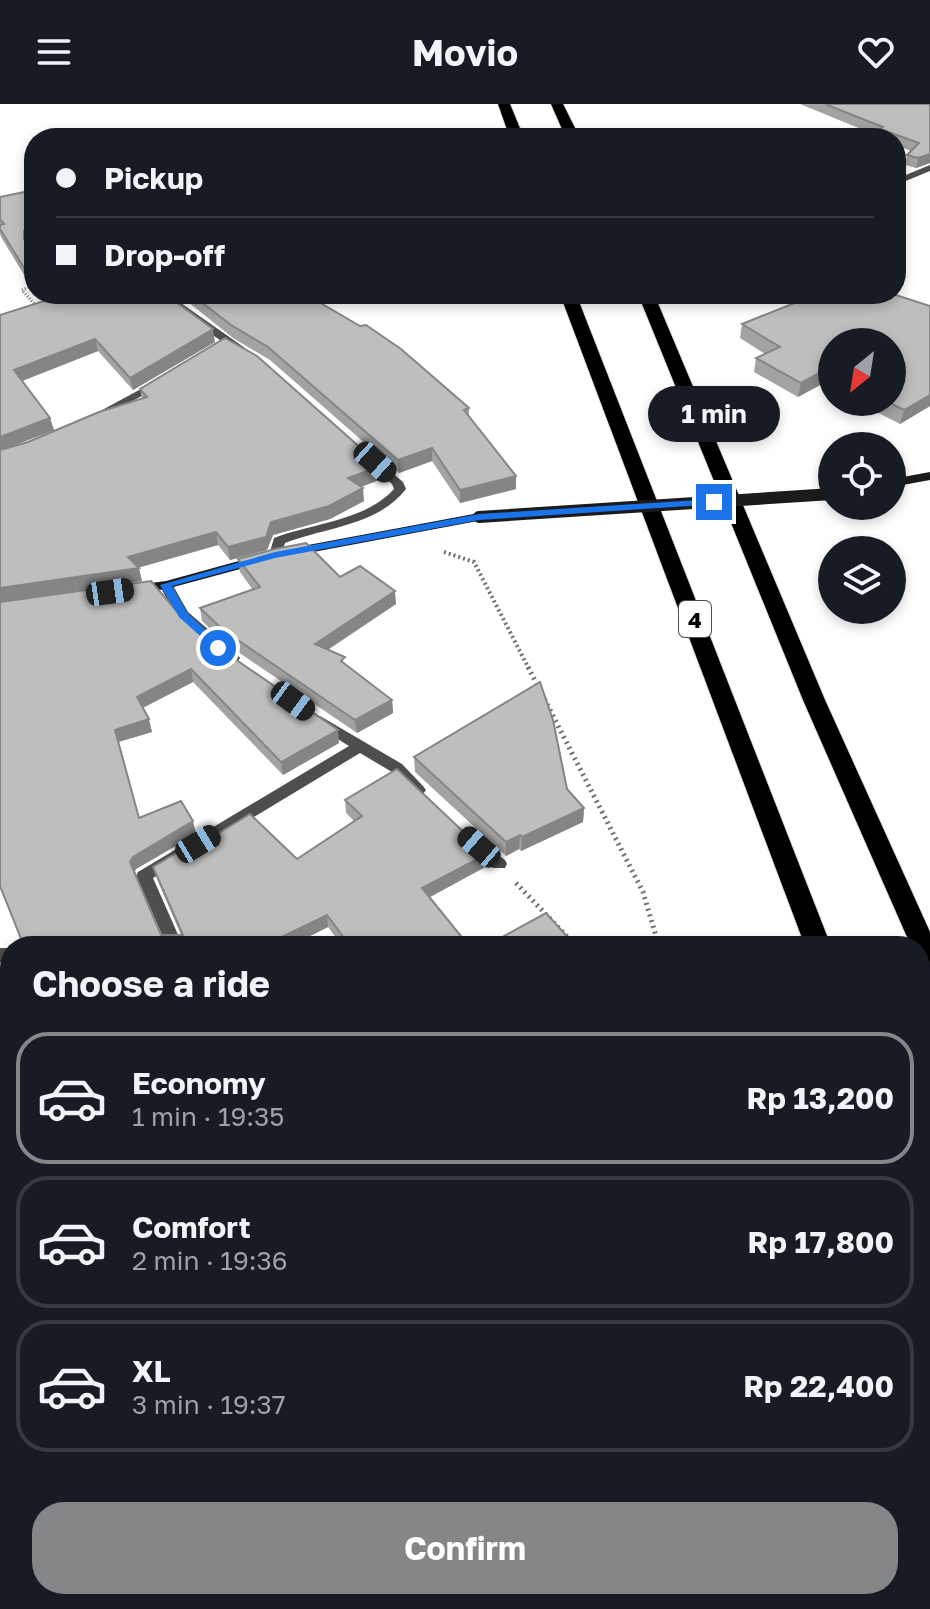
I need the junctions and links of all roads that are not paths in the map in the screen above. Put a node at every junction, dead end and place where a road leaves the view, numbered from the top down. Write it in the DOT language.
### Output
graph roads {
  1 [pos="504,104"];
  2 [pos="557,104"];
  3 [pos="513,128"];
  4 [pos="568,128"];
  5 [pos="930,168"];
  6 [pos="906,178"];
  7 [pos="175,304"];
  8 [pos="572,304"];
  9 [pos="650,304"];
  10 [pos="227,342"];
  11 [pos="215,350"];
  12 [pos="252,357"];
  13 [pos="164,382"];
  14 [pos="86,422"];
  15 [pos="353,442"];
  16 [pos="930,476"];
  17 [pos="906,480"];
  18 [pos="818,495"];
  19 [pos="275,555"];
  20 [pos="166,585"];
  21 [pos="120,591"];
  22 [pos="241,664"];
  23 [pos="307,711"];
  24 [pos="360,746"];
  25 [pos="428,799"];
  26 [pos="459,829"];
  27 [pos="499,864"];
  28 [pos="171,936"];
  29 [pos="814,936"];
  30 [pos="919,936"];
  1 -- 3 [label="highway"];
  2 -- 4 [label="highway"];
  5 -- 6 [label="street"];
  7 -- 10 [label="street"];
  8 -- 29 [label="highway, 4"];
  9 -- 30 [label="highway"];
  10 -- 11 [label="street"];
  10 -- 12 [label="street"];
  13 -- 14 [label="street"];
  15 -- 19 [label="street"];
  16 -- 17 [label="street"];
  18 -- 19 [label="street, bridge"];
  19 -- 20 [label="street"];
  20 -- 21 [label="street"];
  20 -- 22 [label="street"];
  23 -- 24 [label="street"];
  24 -- 25 [label="street"];
  24 -- 28 [label="street"];
  26 -- 27 [label="street"];
}
